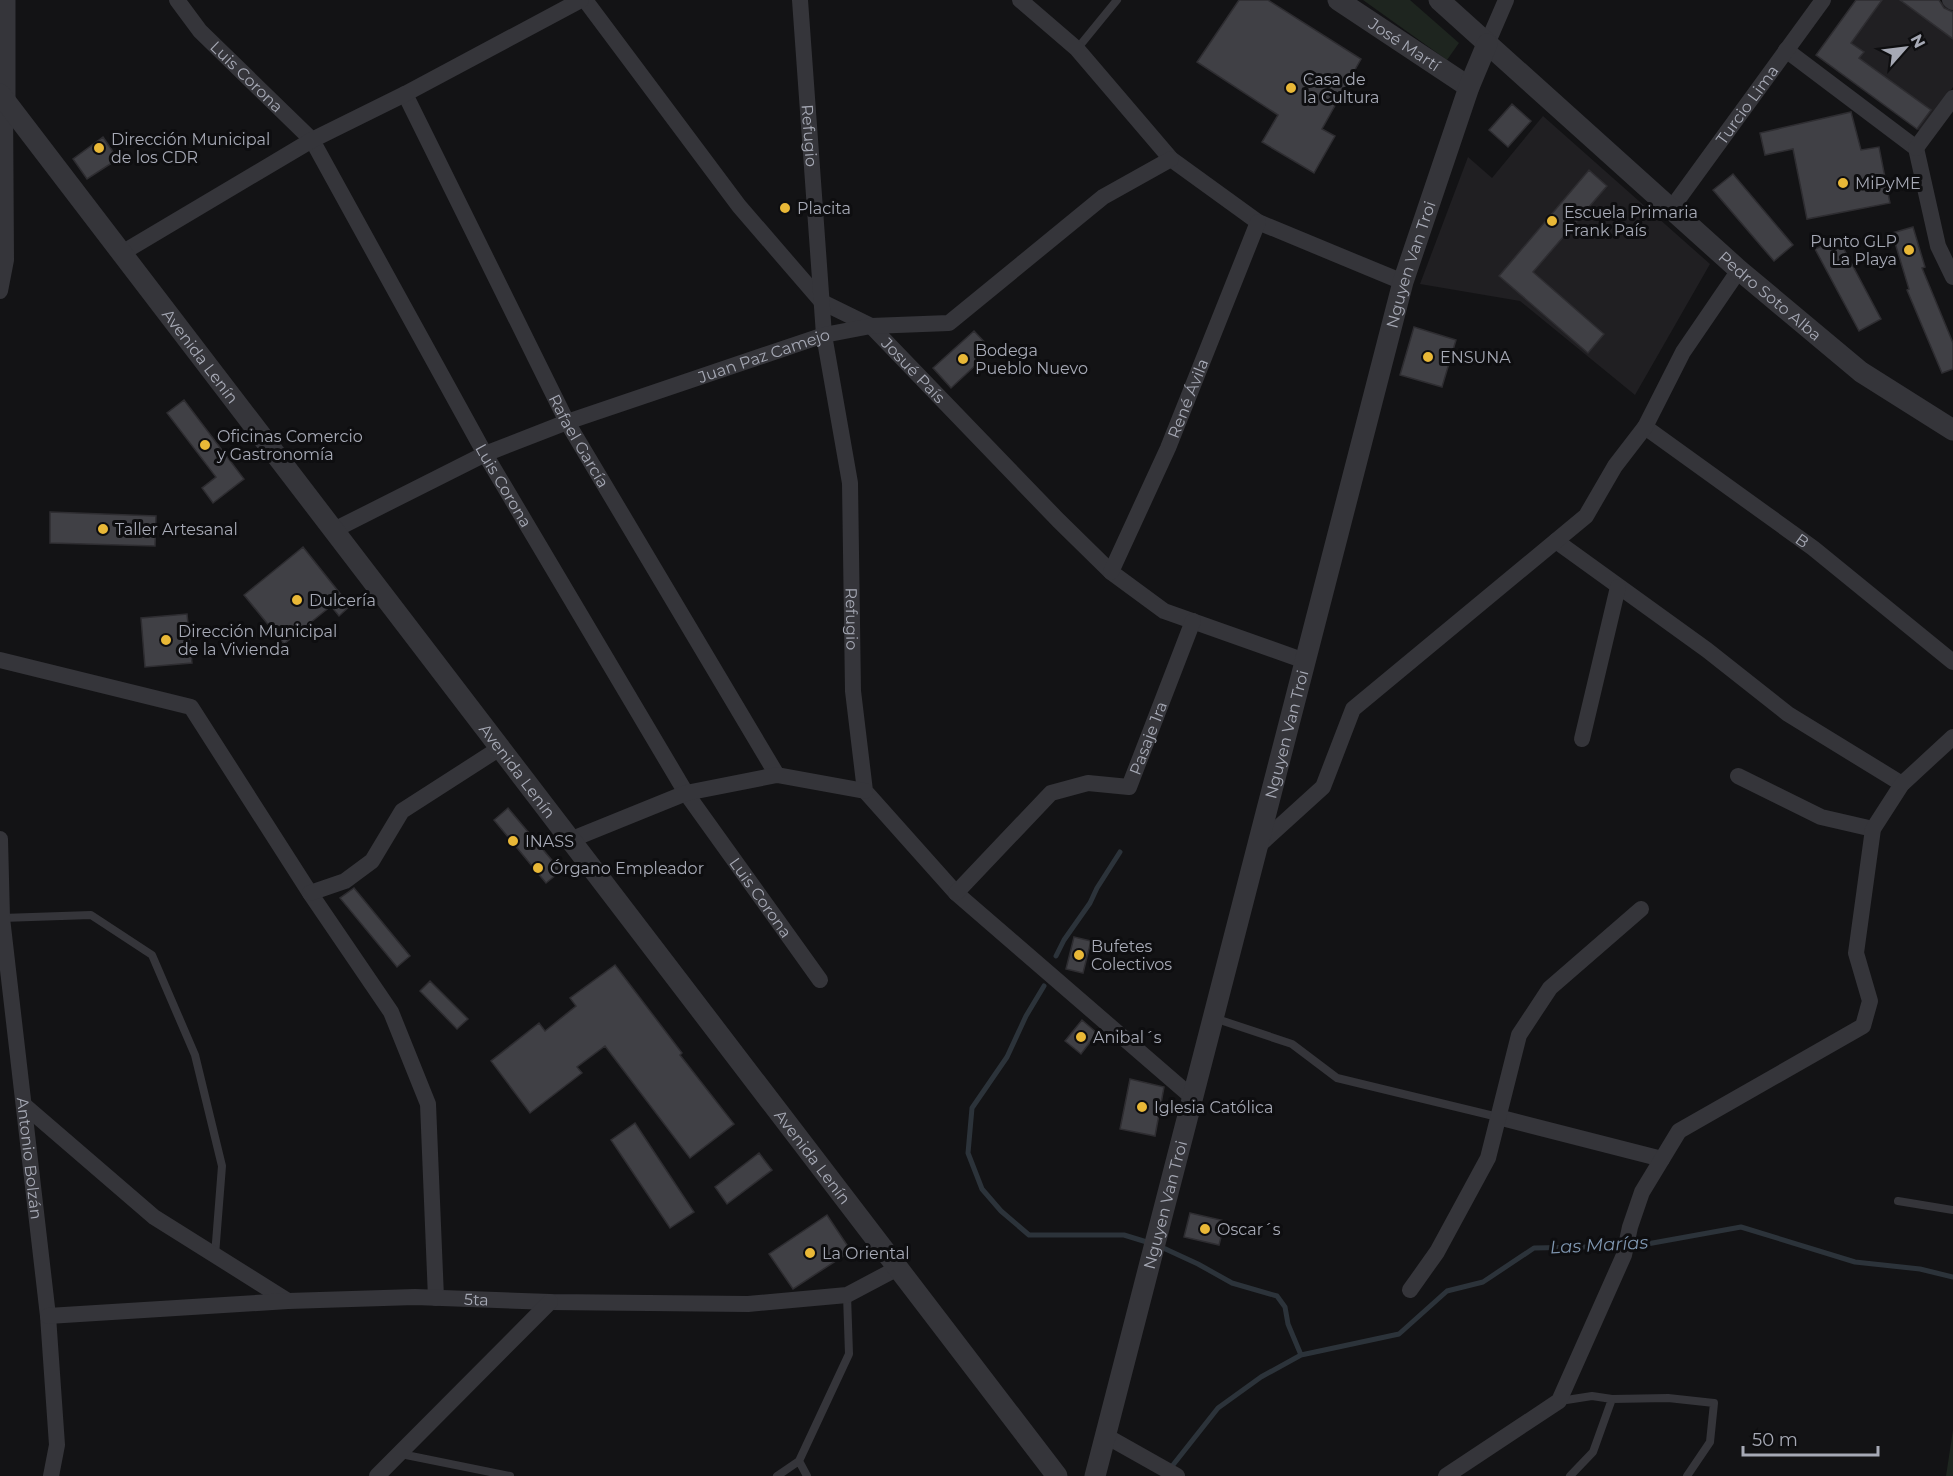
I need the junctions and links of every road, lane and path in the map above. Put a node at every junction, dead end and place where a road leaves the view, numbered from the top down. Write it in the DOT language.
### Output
graph roads {
  1 [pos="5,0"];
  2 [pos="177,0"];
  3 [pos="581,0"];
  4 [pos="585,0"];
  5 [pos="800,0"];
  6 [pos="1020,0"];
  7 [pos="1117,0"];
  8 [pos="1338,0"];
  9 [pos="1439,0"];
  10 [pos="1506,0"];
  11 [pos="1823,0"];
  12 [pos="1487,44"];
  13 [pos="1077,49"];
  14 [pos="1786,50"];
  15 [pos="1469,87"];
  16 [pos="405,94"];
  17 [pos="3,97"];
  18 [pos="1953,98"];
  19 [pos="312,140"];
  20 [pos="1916,148"];
  21 [pos="1171,159"];
  22 [pos="1671,209"];
  23 [pos="1258,222"];
  24 [pos="122,253"];
  25 [pos="1739,270"];
  26 [pos="1953,276"];
  27 [pos="1403,282"];
  28 [pos="0,291"];
  29 [pos="822,302"];
  30 [pos="871,326"];
  31 [pos="824,335"];
  32 [pos="567,422"];
  33 [pos="1645,427"];
  34 [pos="1953,430"];
  35 [pos="485,454"];
  36 [pos="334,530"];
  37 [pos="1556,541"];
  38 [pos="1111,572"];
  39 [pos="1618,587"];
  40 [pos="1193,621"];
  41 [pos="0,660"];
  42 [pos="1305,661"];
  43 [pos="1953,663"];
  44 [pos="1953,737"];
  45 [pos="1582,739"];
  46 [pos="500,748"];
  47 [pos="777,775"];
  48 [pos="1738,777"];
  49 [pos="1902,784"];
  50 [pos="865,791"];
  51 [pos="686,793"];
  52 [pos="1873,829"];
  53 [pos="0,839"];
  54 [pos="570,840"];
  55 [pos="1257,847"];
  56 [pos="310,893"];
  57 [pos="956,893"];
  58 [pos="1641,909"];
  59 [pos="1,918"];
  60 [pos="820,980"];
  61 [pos="1213,1018"];
  62 [pos="1193,1098"];
  63 [pos="24,1106"];
  64 [pos="1498,1117"];
  65 [pos="1662,1159"];
  66 [pos="1898,1201"];
  67 [pos="1953,1210"];
  68 [pos="215,1255"];
  69 [pos="898,1268"];
  70 [pos="1410,1290"];
  71 [pos="847,1295"];
  72 [pos="436,1298"];
  73 [pos="288,1301"];
  74 [pos="550,1302"];
  75 [pos="48,1316"];
  76 [pos="1612,1399"];
  77 [pos="1559,1401"];
  78 [pos="1106,1436"];
  79 [pos="401,1454"];
  80 [pos="799,1461"];
  81 [pos="51,1476"];
  82 [pos="377,1476"];
  83 [pos="510,1476"];
  84 [pos="777,1476"];
  85 [pos="807,1476"];
  86 [pos="1057,1476"];
  87 [pos="1095,1476"];
  88 [pos="1177,1476"];
  89 [pos="1446,1476"];
  90 [pos="1570,1476"];
  91 [pos="1687,1476"];
  1 -- 17 [label="street"];
  2 -- 19 [label="street, Luis Corona"];
  3 -- 16 [label="street"];
  4 -- 29 [label="street, Josué País"];
  5 -- 29 [label="street, Refugio"];
  6 -- 13 [label="street"];
  7 -- 13 [label="lane"];
  8 -- 15 [label="street, José Martí"];
  9 -- 12 [label="street, Pedro Soto Alba"];
  10 -- 12 [label="street, Nguyen Van Troi"];
  11 -- 14 [label="street, Turcio Lima"];
  12 -- 15 [label="street, Nguyen Van Troi"];
  12 -- 22 [label="street, Pedro Soto Alba"];
  13 -- 21 [label="street"];
  14 -- 20 [label="street"];
  14 -- 22 [label="street, Turcio Lima"];
  15 -- 27 [label="street, Nguyen Van Troi"];
  16 -- 19 [label="street"];
  16 -- 32 [label="street, Rafael García"];
  17 -- 24 [label="street, Avenida Lenín"];
  17 -- 28 [label="street"];
  18 -- 20 [label="street"];
  19 -- 24 [label="street"];
  19 -- 35 [label="street, Luis Corona"];
  20 -- 26 [label="street"];
  21 -- 23 [label="street"];
  21 -- 30 [label="street, Juan Paz Camejo"];
  22 -- 25 [label="street, Pedro Soto Alba"];
  23 -- 27 [label="street"];
  23 -- 38 [label="street, René Ávila"];
  24 -- 36 [label="street, Avenida Lenín"];
  25 -- 33 [label="street"];
  25 -- 34 [label="street, Pedro Soto Alba"];
  27 -- 42 [label="street, Nguyen Van Troi"];
  29 -- 30 [label="street, Josué País"];
  29 -- 31 [label="street, Refugio"];
  30 -- 31 [label="street, Juan Paz Camejo"];
  30 -- 38 [label="street, Josué País"];
  31 -- 32 [label="street, Juan Paz Camejo"];
  31 -- 50 [label="street, Refugio"];
  32 -- 35 [label="street, Juan Paz Camejo"];
  32 -- 47 [label="street, Rafael García"];
  33 -- 37 [label="street"];
  33 -- 43 [label="street, B"];
  35 -- 36 [label="street, Juan Paz Camejo"];
  35 -- 51 [label="street, Luis Corona"];
  36 -- 46 [label="street, Avenida Lenín"];
  37 -- 39 [label="street"];
  37 -- 55 [label="street"];
  38 -- 40 [label="street, Josué País"];
  39 -- 45 [label="street"];
  39 -- 49 [label="street"];
  40 -- 42 [label="street, Josué País"];
  40 -- 57 [label="street, Pasaje 1ra"];
  41 -- 56 [label="street"];
  42 -- 55 [label="street, Nguyen Van Troi"];
  44 -- 49 [label="street"];
  46 -- 54 [label="street, Avenida Lenín"];
  46 -- 56 [label="street"];
  47 -- 50 [label="street"];
  47 -- 51 [label="street"];
  48 -- 52 [label="street"];
  49 -- 52 [label="street"];
  50 -- 57 [label="street"];
  51 -- 54 [label="street"];
  51 -- 60 [label="street, Luis Corona"];
  52 -- 65 [label="street"];
  53 -- 59 [label="street, Antonio Bolzán"];
  54 -- 69 [label="street, Avenida Lenín"];
  55 -- 61 [label="street, Nguyen Van Troi"];
  56 -- 72 [label="street"];
  57 -- 62 [label="street"];
  58 -- 64 [label="street"];
  59 -- 63 [label="street, Antonio Bolzán"];
  59 -- 68 [label="lane"];
  61 -- 62 [label="street, Nguyen Van Troi"];
  61 -- 64 [label="lane"];
  62 -- 78 [label="street, Nguyen Van Troi"];
  63 -- 68 [label="street"];
  63 -- 75 [label="street, Antonio Bolzán"];
  64 -- 65 [label="street"];
  64 -- 70 [label="street"];
  65 -- 77 [label="street"];
  66 -- 67 [label="lane"];
  68 -- 73 [label="street"];
  69 -- 71 [label="street, 5ta"];
  69 -- 86 [label="street, Avenida Lenín"];
  71 -- 74 [label="street, 5ta"];
  71 -- 80 [label="lane"];
  72 -- 73 [label="street, 5ta"];
  72 -- 74 [label="street, 5ta"];
  73 -- 75 [label="street, 5ta"];
  74 -- 79 [label="street"];
  75 -- 81 [label="street, Antonio Bolzán"];
  76 -- 77 [label="lane"];
  76 -- 90 [label="lane"];
  76 -- 91 [label="lane"];
  77 -- 89 [label="street"];
  78 -- 87 [label="street, Nguyen Van Troi"];
  78 -- 88 [label="street"];
  79 -- 82 [label="street"];
  79 -- 83 [label="lane"];
  80 -- 84 [label="lane"];
  80 -- 85 [label="lane"];
}
